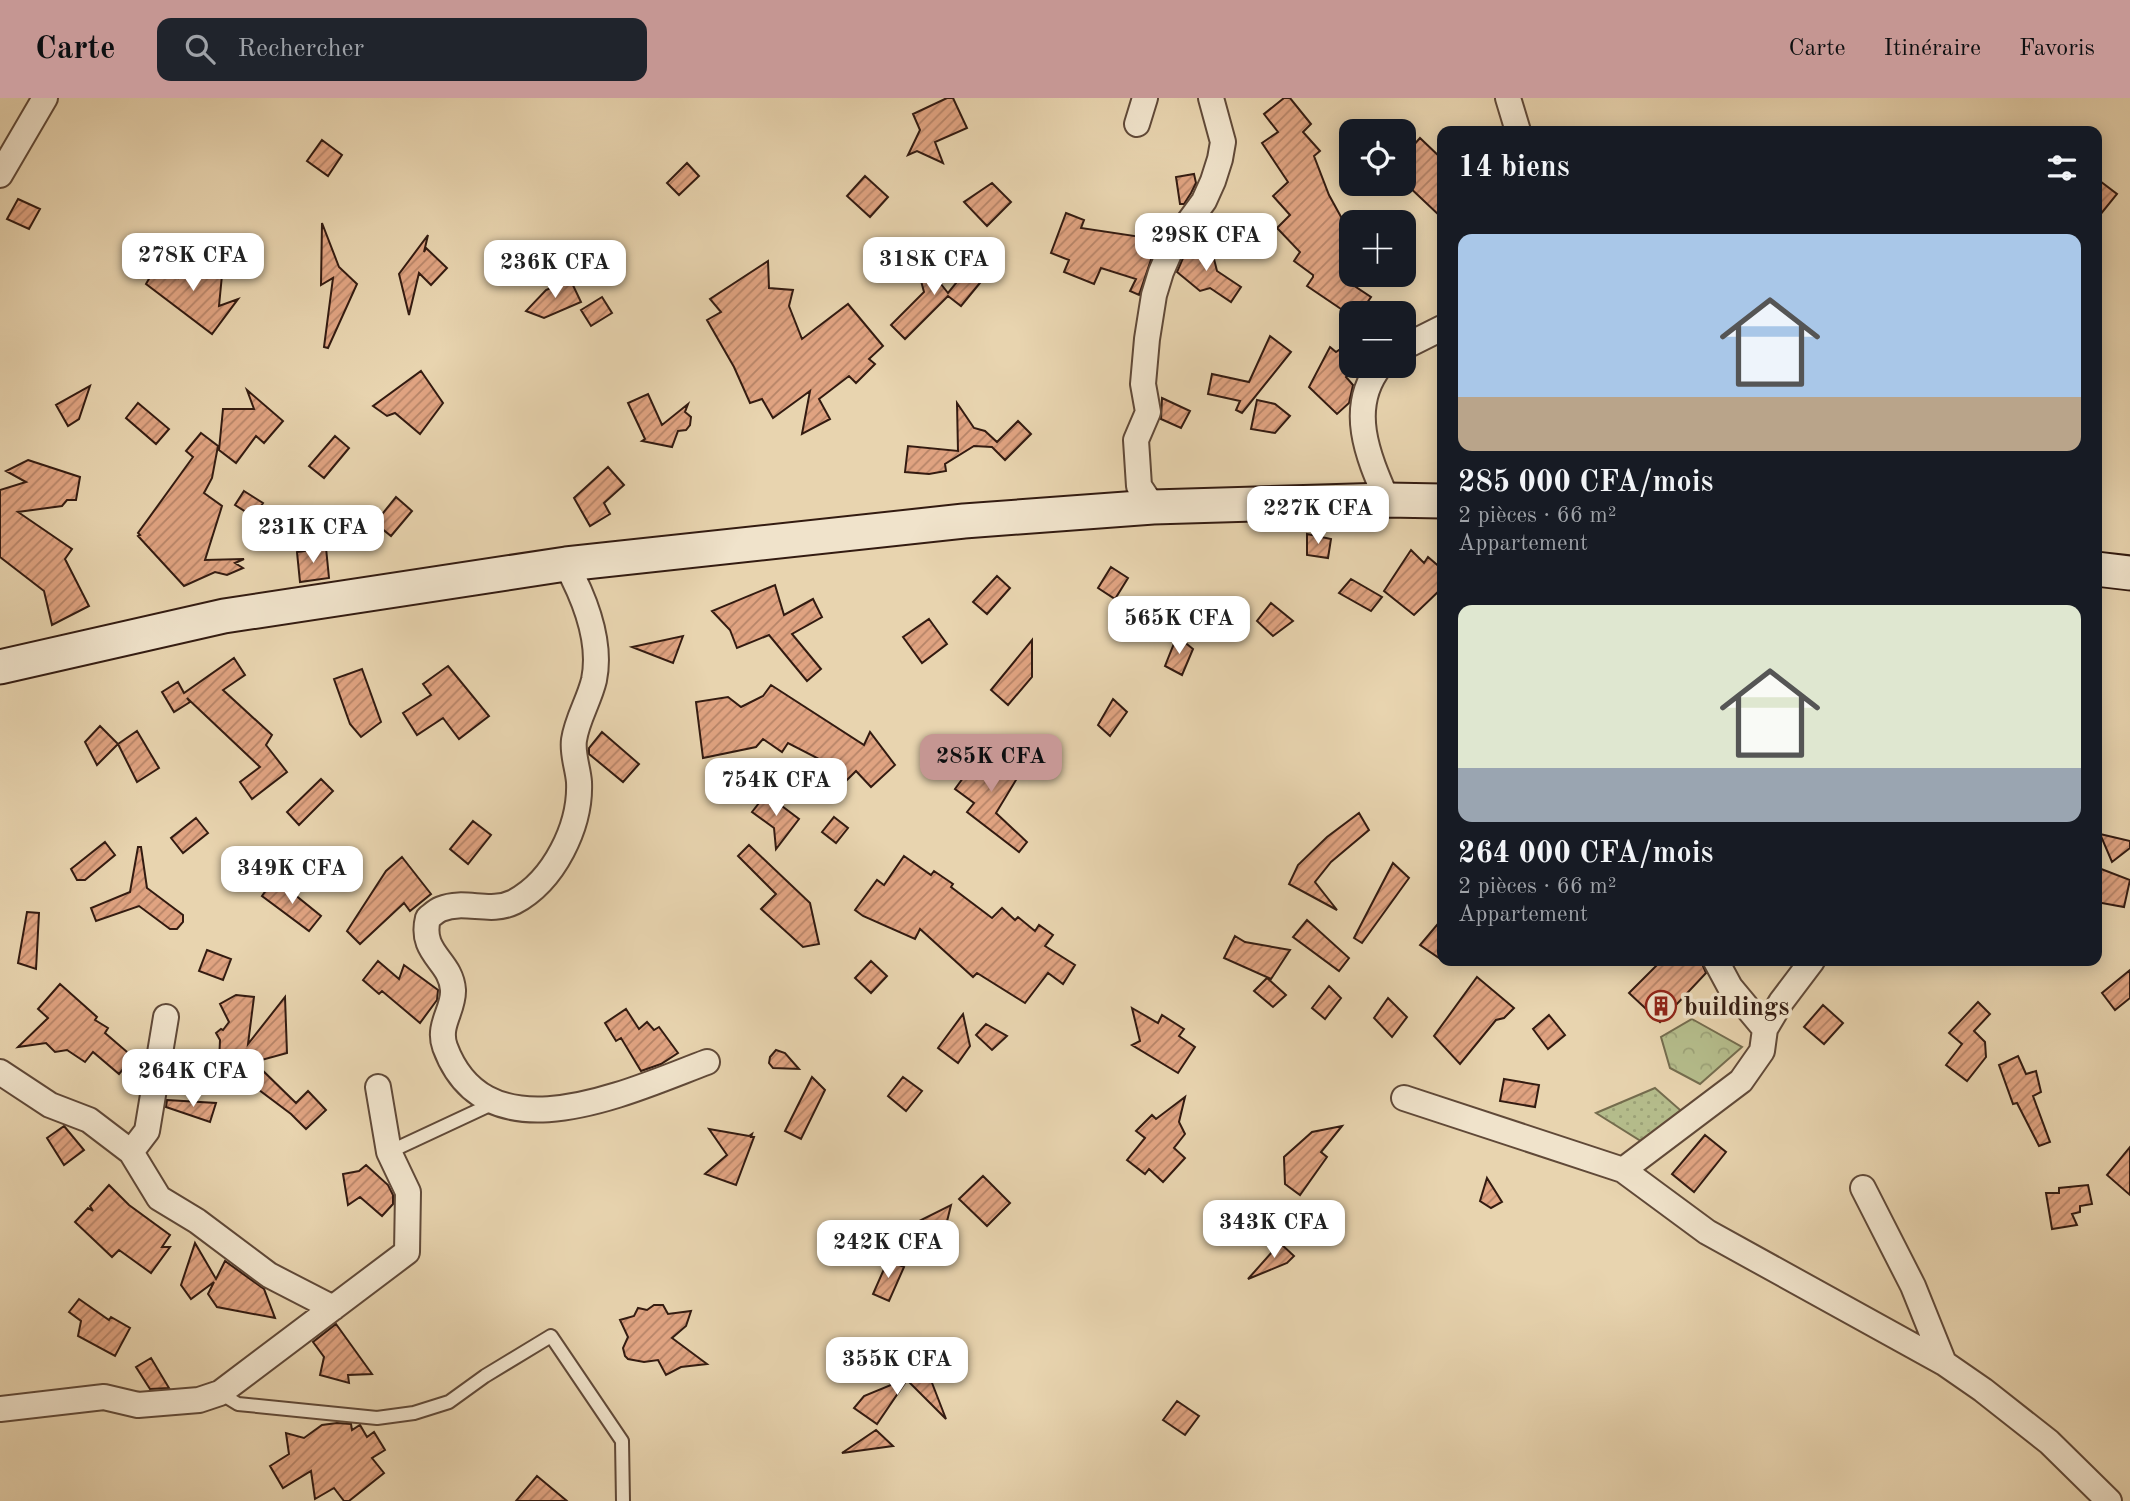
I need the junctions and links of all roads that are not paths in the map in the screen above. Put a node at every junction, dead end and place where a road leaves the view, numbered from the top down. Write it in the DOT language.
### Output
graph roads {
  1 [pos="45,98"];
  2 [pos="1145,98"];
  3 [pos="1211,98"];
  4 [pos="1508,98"];
  5 [pos="1137,124"];
  6 [pos="1516,126"];
  7 [pos="0,175"];
  8 [pos="1437,330"];
  9 [pos="1416,341"];
  10 [pos="1371,378"];
  11 [pos="1387,500"];
  12 [pos="1437,501"];
  13 [pos="1153,507"];
  14 [pos="566,564"];
  15 [pos="2102,570"];
  16 [pos="2130,573"];
  17 [pos="0,667"];
  18 [pos="1719,966"];
  19 [pos="1808,966"];
  20 [pos="166,1017"];
  21 [pos="1765,1029"];
  22 [pos="707,1062"];
  23 [pos="0,1072"];
  24 [pos="378,1087"];
  25 [pos="1404,1098"];
  26 [pos="495,1104"];
  27 [pos="131,1152"];
  28 [pos="389,1152"];
  29 [pos="1623,1170"];
  30 [pos="1863,1188"];
  31 [pos="333,1308"];
  32 [pos="1944,1363"];
  33 [pos="220,1393"];
  34 [pos="0,1409"];
  35 [pos="623,1501"];
  36 [pos="2109,1501"];
  1 -- 7 [label="street"];
  2 -- 5 [label="street"];
  3 -- 13 [label="street"];
  4 -- 6 [label="street"];
  8 -- 9 [label="street"];
  10 -- 11 [label="street"];
  11 -- 12 [label="main road"];
  11 -- 13 [label="main road"];
  13 -- 14 [label="main road"];
  14 -- 17 [label="main road"];
  14 -- 26 [label="street"];
  15 -- 16 [label="main road"];
  18 -- 21 [label="street"];
  19 -- 21 [label="street"];
  20 -- 27 [label="street"];
  21 -- 29 [label="street"];
  22 -- 26 [label="street"];
  23 -- 27 [label="street"];
  24 -- 28 [label="street"];
  25 -- 29 [label="street"];
  26 -- 28 [label="lane"];
  27 -- 31 [label="street"];
  28 -- 31 [label="street"];
  29 -- 32 [label="street"];
  30 -- 32 [label="street"];
  31 -- 33 [label="street"];
  32 -- 36 [label="street"];
  33 -- 34 [label="street"];
  33 -- 35 [label="lane"];
}
